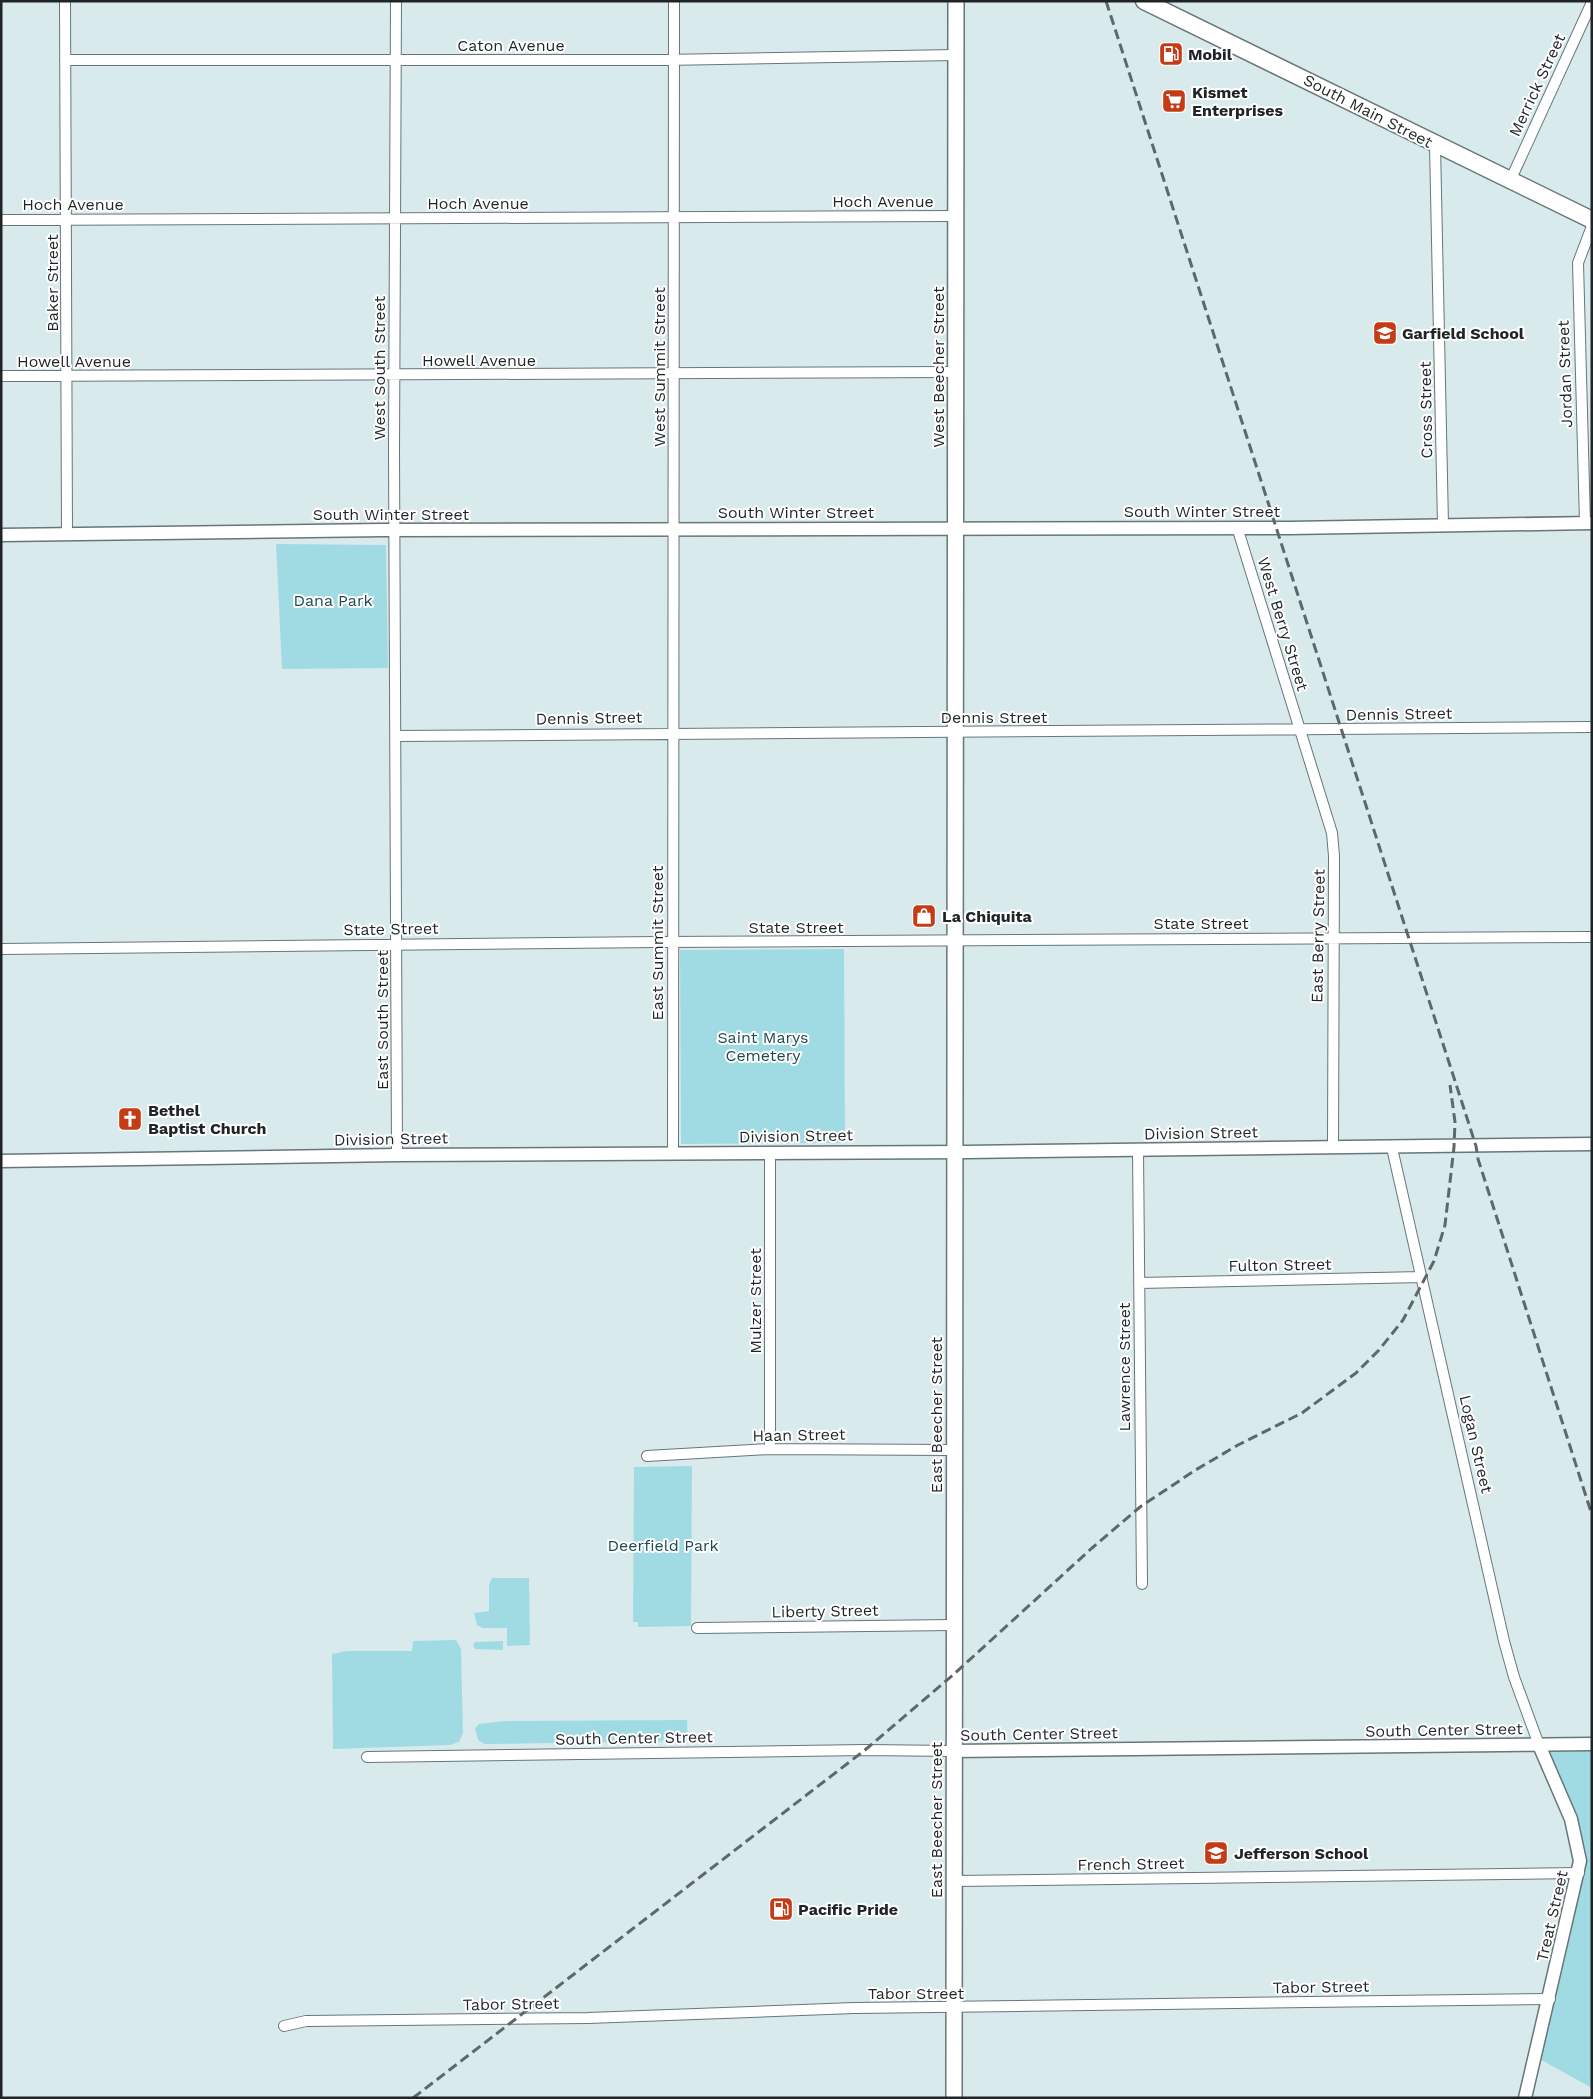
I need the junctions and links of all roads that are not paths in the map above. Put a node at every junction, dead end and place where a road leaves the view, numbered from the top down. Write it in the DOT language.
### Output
graph roads {
  1 [pos="65,1"];
  2 [pos="396,1"];
  3 [pos="674,1"];
  4 [pos="956,1"];
  5 [pos="1592,2"];
  6 [pos="1154,4"];
  7 [pos="956,55"];
  8 [pos="65,60"];
  9 [pos="674,60"];
  10 [pos="395,61"];
  11 [pos="1436,146"];
  12 [pos="1510,181"];
  13 [pos="956,216"];
  14 [pos="674,217"];
  15 [pos="394,218"];
  16 [pos="67,219"];
  17 [pos="1,220"];
  18 [pos="1592,220"];
  19 [pos="1592,226"];
  20 [pos="956,372"];
  21 [pos="674,374"];
  22 [pos="395,375"];
  23 [pos="1,376"];
  24 [pos="66,376"];
  25 [pos="1588,523"];
  26 [pos="1443,525"];
  27 [pos="1237,527"];
  28 [pos="955,528"];
  29 [pos="674,529"];
  30 [pos="395,530"];
  31 [pos="1,534"];
  32 [pos="67,535"];
  33 [pos="1592,727"];
  34 [pos="1301,730"];
  35 [pos="672,732"];
  36 [pos="955,733"];
  37 [pos="396,736"];
  38 [pos="1332,937"];
  39 [pos="1592,937"];
  40 [pos="954,939"];
  41 [pos="672,942"];
  42 [pos="397,944"];
  43 [pos="1,950"];
  44 [pos="1592,1144"];
  45 [pos="1333,1147"];
  46 [pos="1392,1148"];
  47 [pos="1138,1150"];
  48 [pos="953,1152"];
  49 [pos="673,1153"];
  50 [pos="770,1153"];
  51 [pos="397,1155"];
  52 [pos="1,1161"];
  53 [pos="1422,1277"];
  54 [pos="1139,1283"];
  55 [pos="770,1449"];
  56 [pos="953,1450"];
  57 [pos="647,1456"];
  58 [pos="1142,1584"];
  59 [pos="953,1625"];
  60 [pos="697,1628"];
  61 [pos="1592,1744"];
  62 [pos="1539,1745"];
  63 [pos="954,1752"];
  64 [pos="367,1757"];
  65 [pos="1579,1873"];
  66 [pos="954,1880"];
  67 [pos="1550,1999"];
  68 [pos="954,2008"];
  69 [pos="284,2026"];
  70 [pos="954,2098"];
  71 [pos="1525,2098"];
  1 -- 8 [label="street, Baker Street"];
  2 -- 10 [label="street, West South Street"];
  3 -- 9 [label="street, West Summit Street"];
  4 -- 7 [label="main road, West Beecher Street"];
  5 -- 12 [label="street, Merrick Street"];
  6 -- 11 [label="main road, South Main Street"];
  7 -- 9 [label="street, Caton Avenue"];
  7 -- 13 [label="main road, West Beecher Street"];
  8 -- 10 [label="street, Caton Avenue"];
  8 -- 16 [label="street, Baker Street"];
  9 -- 10 [label="street, Caton Avenue"];
  9 -- 14 [label="street, West Summit Street"];
  10 -- 15 [label="street, West South Street"];
  11 -- 12 [label="main road, South Main Street"];
  11 -- 26 [label="street, Cross Street"];
  12 -- 18 [label="main road, South Main Street"];
  13 -- 14 [label="street, Hoch Avenue"];
  13 -- 20 [label="main road, West Beecher Street"];
  14 -- 15 [label="street, Hoch Avenue"];
  14 -- 21 [label="street, West Summit Street"];
  15 -- 16 [label="street, Hoch Avenue"];
  15 -- 22 [label="street, West South Street"];
  16 -- 17 [label="street, Hoch Avenue"];
  16 -- 24 [label="street, Baker Street"];
  19 -- 25 [label="street, Jordan Street"];
  20 -- 21 [label="street, Howell Avenue"];
  20 -- 28 [label="main road, West Beecher Street"];
  21 -- 22 [label="street, Howell Avenue"];
  21 -- 29 [label="street, West Summit Street"];
  22 -- 24 [label="street, Howell Avenue"];
  22 -- 30 [label="street, West South Street"];
  23 -- 24 [label="street, Howell Avenue"];
  24 -- 32 [label="street, Baker Street"];
  25 -- 26 [label="street, South Winter Street"];
  26 -- 27 [label="street, South Winter Street"];
  27 -- 28 [label="street, South Winter Street"];
  27 -- 34 [label="street, West Berry Street"];
  28 -- 29 [label="street, South Winter Street"];
  28 -- 36 [label="main road, West Beecher Street"];
  29 -- 30 [label="street, South Winter Street"];
  29 -- 35 [label="street, West Summit Street"];
  30 -- 32 [label="street, South Winter Street"];
  30 -- 37 [label="street, West South Street"];
  31 -- 32 [label="street, South Winter Street"];
  33 -- 34 [label="street, Dennis Street"];
  34 -- 36 [label="street, Dennis Street"];
  34 -- 38 [label="street, East Berry Street"];
  35 -- 36 [label="street, Dennis Street"];
  35 -- 37 [label="street, Dennis Street"];
  35 -- 41 [label="street, East Summit Street"];
  36 -- 40 [label="main road, East Beecher Street"];
  37 -- 42 [label="street, East South Street"];
  38 -- 39 [label="street, State Street"];
  38 -- 40 [label="street, State Street"];
  38 -- 45 [label="street, East Berry Street"];
  40 -- 41 [label="street, State Street"];
  40 -- 48 [label="main road, East Beecher Street"];
  41 -- 42 [label="street, State Street"];
  41 -- 49 [label="street, East Summit Street"];
  42 -- 43 [label="street, State Street"];
  42 -- 51 [label="street, East South Street"];
  44 -- 46 [label="street, Division Street"];
  45 -- 46 [label="street, Division Street"];
  45 -- 47 [label="street, Division Street"];
  46 -- 53 [label="street, Logan Street"];
  47 -- 48 [label="street, Division Street"];
  47 -- 54 [label="street, Lawrence Street"];
  48 -- 50 [label="street, Division Street"];
  48 -- 56 [label="main road, East Beecher Street"];
  49 -- 50 [label="street, Division Street"];
  49 -- 51 [label="street, Division Street"];
  50 -- 55 [label="street, Mulzer Street"];
  51 -- 52 [label="street, Division Street"];
  53 -- 54 [label="street, Fulton Street"];
  53 -- 62 [label="street, Logan Street"];
  54 -- 58 [label="street, Lawrence Street"];
  55 -- 56 [label="street, Haan Street"];
  55 -- 57 [label="street, Haan Street"];
  56 -- 59 [label="main road, East Beecher Street"];
  59 -- 60 [label="street, Liberty Street"];
  59 -- 63 [label="main road, East Beecher Street"];
  61 -- 62 [label="street, South Center Street"];
  62 -- 63 [label="street, South Center Street"];
  62 -- 65 [label="street, Treat Street"];
  63 -- 64 [label="street, South Center Street"];
  63 -- 66 [label="main road, East Beecher Street"];
  65 -- 66 [label="street, French Street"];
  65 -- 67 [label="street, Treat Street"];
  66 -- 68 [label="main road, East Beecher Street"];
  67 -- 68 [label="street, Tabor Street"];
  67 -- 71 [label="street, Treat Street"];
  68 -- 69 [label="street, Tabor Street"];
  68 -- 70 [label="main road, East Beecher Street"];
}
